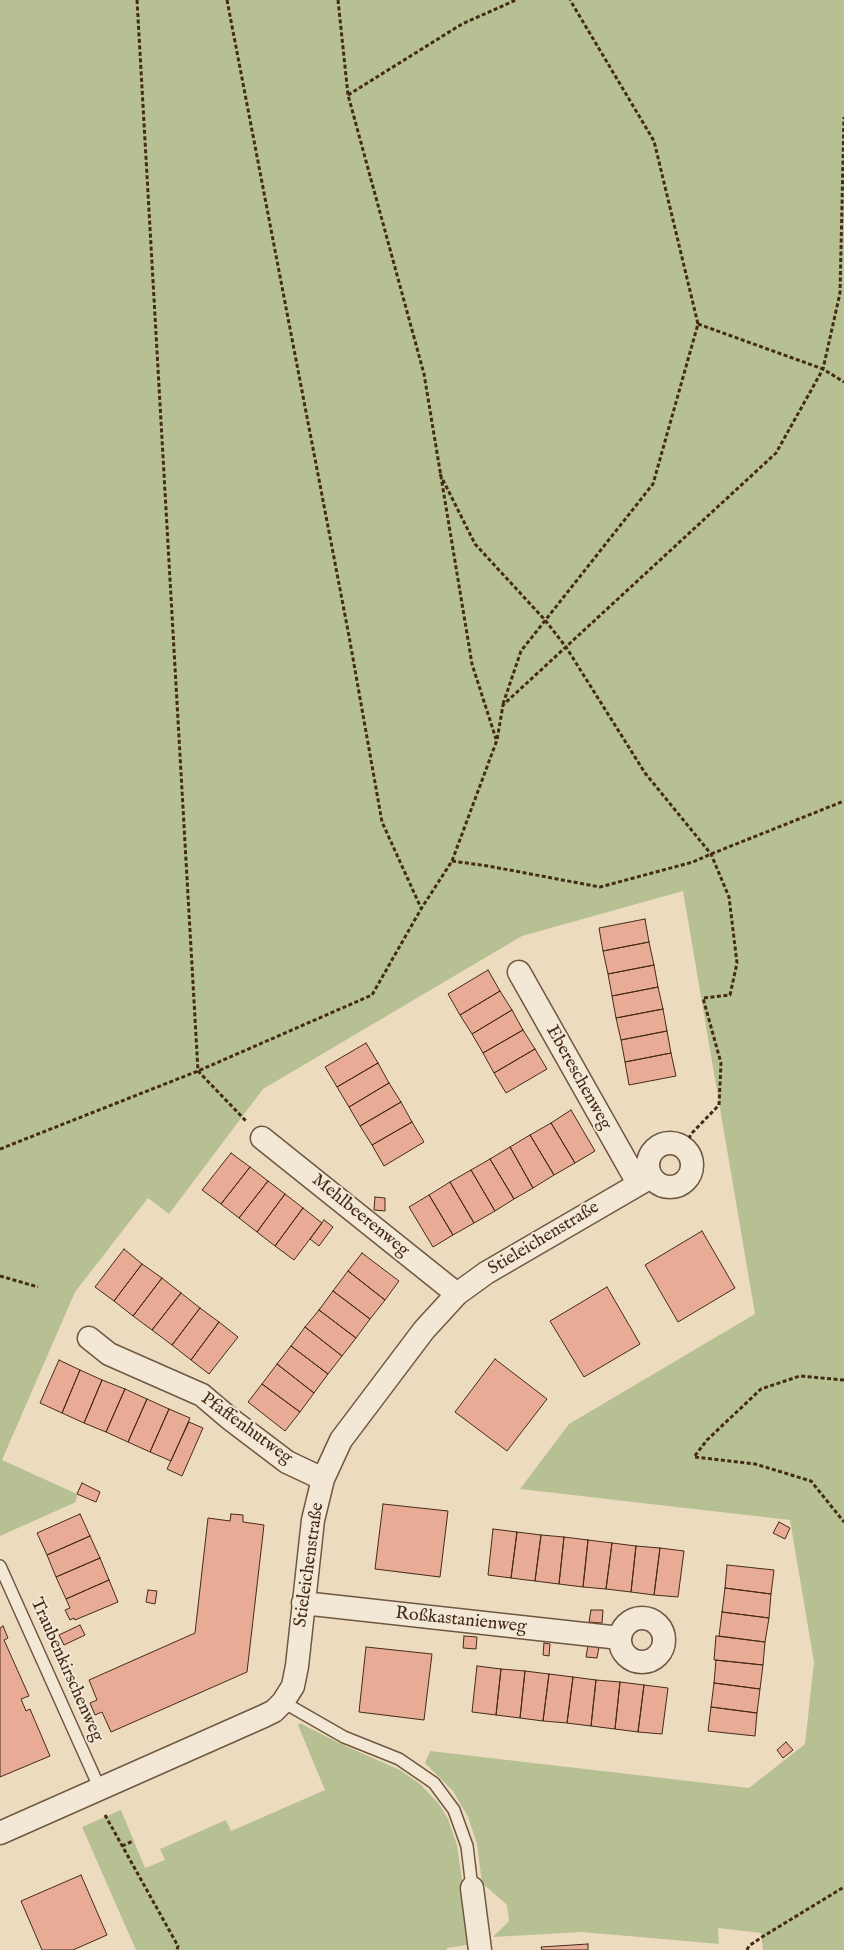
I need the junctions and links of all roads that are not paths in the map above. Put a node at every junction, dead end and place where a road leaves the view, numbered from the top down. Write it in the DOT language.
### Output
graph roads {
  1 [pos="519,972"];
  2 [pos="262,1138"];
  3 [pos="645,1180"];
  4 [pos="457,1294"];
  5 [pos="89,1338"];
  6 [pos="323,1479"];
  7 [pos="0,1566"];
  8 [pos="303,1604"];
  9 [pos="620,1638"];
  10 [pos="284,1702"];
  11 [pos="96,1790"];
  12 [pos="0,1834"];
  13 [pos="472,1888"];
  14 [pos="480,1950"];
  1 -- 3 [label="street, Ebereschenweg"];
  2 -- 4 [label="street, Mehlbeerenweg"];
  3 -- 3 [label="street"];
  3 -- 4 [label="street, Stieleichenstraße"];
  4 -- 6 [label="street, Stieleichenstraße"];
  5 -- 6 [label="street, Pfaffenhutweg"];
  6 -- 8 [label="street, Stieleichenstraße"];
  7 -- 11 [label="lane, Traubenkirschenweg"];
  8 -- 9 [label="street, Roßkastanienweg"];
  8 -- 10 [label="street, Stieleichenstraße"];
  10 -- 11 [label="street"];
  10 -- 13 [label="lane"];
  11 -- 12 [label="street"];
  13 -- 14 [label="street"];
}
